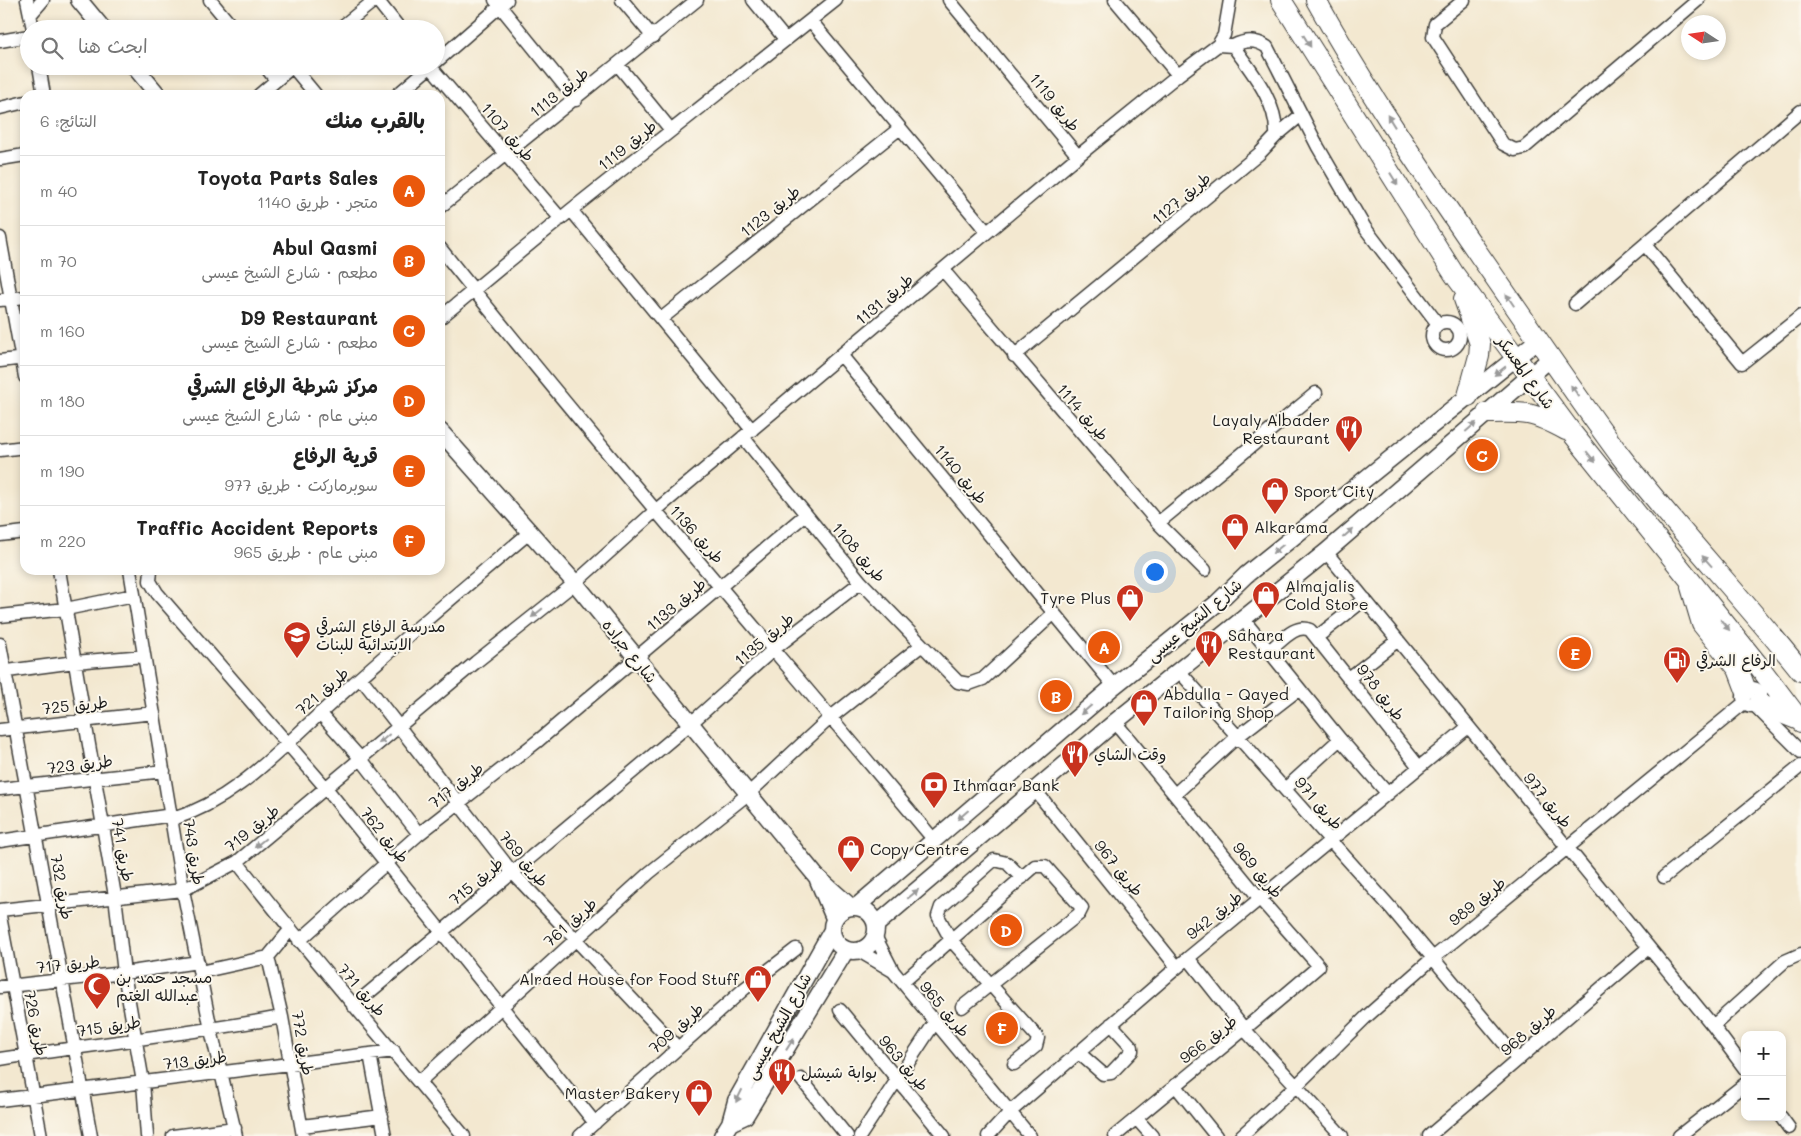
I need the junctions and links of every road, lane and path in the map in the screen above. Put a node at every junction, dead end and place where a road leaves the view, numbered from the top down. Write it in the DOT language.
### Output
graph roads {
  1 [pos="27,0"];
  2 [pos="43,0"];
  3 [pos="79,0"];
  4 [pos="210,0"];
  5 [pos="376,0"];
  6 [pos="622,0"];
  7 [pos="697,0"];
  8 [pos="753,0"];
  9 [pos="836,0"];
  10 [pos="949,0"];
  11 [pos="1115,0"];
  12 [pos="1230,0"];
  13 [pos="1281,0"];
  14 [pos="1316,0"];
  15 [pos="1327,0"];
  16 [pos="1464,0"];
  17 [pos="1698,0"];
  18 [pos="500,2"];
  19 [pos="30,16"];
  20 [pos="31,20"];
  21 [pos="96,20"];
  22 [pos="227,20"];
  23 [pos="351,20"];
  24 [pos="393,20"];
  25 [pos="811,21"];
  26 [pos="1328,21"];
  27 [pos="653,37"];
  28 [pos="20,38"];
  29 [pos="785,39"];
  30 [pos="0,41"];
  31 [pos="1218,45"];
  32 [pos="1233,46"];
  33 [pos="445,54"];
  34 [pos="618,65"];
  35 [pos="41,75"];
  36 [pos="141,75"];
  37 [pos="272,75"];
  38 [pos="282,75"];
  39 [pos="299,75"];
  40 [pos="420,75"];
  41 [pos="439,75"];
  42 [pos="1178,75"];
  43 [pos="276,80"];
  44 [pos="43,90"];
  45 [pos="154,90"];
  46 [pos="265,90"];
  47 [pos="312,90"];
  48 [pos="403,90"];
  49 [pos="576,100"];
  50 [pos="20,103"];
  51 [pos="0,108"];
  52 [pos="1801,110"];
  53 [pos="1300,115"];
  54 [pos="900,128"];
  55 [pos="671,130"];
  56 [pos="1276,136"];
  57 [pos="20,155"];
  58 [pos="506,155"];
  59 [pos="1078,156"];
  60 [pos="0,159"];
  61 [pos="445,203"];
  62 [pos="571,210"];
  63 [pos="561,219"];
  64 [pos="987,232"];
  65 [pos="0,238"];
  66 [pos="1646,246"];
  67 [pos="445,254"];
  68 [pos="943,270"];
  69 [pos="1454,274"];
  70 [pos="474,291"];
  71 [pos="20,298"];
  72 [pos="6,299"];
  73 [pos="1575,304"];
  74 [pos="445,314"];
  75 [pos="1801,316"];
  76 [pos="661,319"];
  77 [pos="1438,324"];
  78 [pos="1538,340"];
  79 [pos="20,348"];
  80 [pos="842,355"];
  81 [pos="1014,356"];
  82 [pos="20,358"];
  83 [pos="1517,358"];
  84 [pos="1551,358"];
  85 [pos="0,361"];
  86 [pos="1530,376"];
  87 [pos="1316,393"];
  88 [pos="1468,396"];
  89 [pos="1487,413"];
  90 [pos="747,433"];
  91 [pos="1572,433"];
  92 [pos="445,437"];
  93 [pos="20,448"];
  94 [pos="0,450"];
  95 [pos="655,511"];
  96 [pos="805,515"];
  97 [pos="1158,524"];
  98 [pos="20,533"];
  99 [pos="529,533"];
  100 [pos="0,535"];
  101 [pos="1326,552"];
  102 [pos="1205,570"];
  103 [pos="60,575"];
  104 [pos="131,575"];
  105 [pos="151,575"];
  106 [pos="1690,580"];
  107 [pos="861,582"];
  108 [pos="575,583"];
  109 [pos="722,586"];
  110 [pos="134,595"];
  111 [pos="1365,598"];
  112 [pos="66,609"];
  113 [pos="1054,613"];
  114 [pos="0,616"];
  115 [pos="1242,619"];
  116 [pos="1317,637"];
  117 [pos="1398,640"];
  118 [pos="0,644"];
  119 [pos="922,645"];
  120 [pos="774,649"];
  121 [pos="1269,651"];
  122 [pos="144,656"];
  123 [pos="636,659"];
  124 [pos="75,662"];
  125 [pos="2,671"];
  126 [pos="1179,671"];
  127 [pos="1801,671"];
  128 [pos="361,678"];
  129 [pos="1349,678"];
  130 [pos="1114,686"];
  131 [pos="1299,689"];
  132 [pos="1751,701"];
  133 [pos="154,713"];
  134 [pos="320,713"];
  135 [pos="831,717"];
  136 [pos="86,721"];
  137 [pos="1800,721"];
  138 [pos="1115,722"];
  139 [pos="690,724"];
  140 [pos="400,726"];
  141 [pos="1468,727"];
  142 [pos="16,728"];
  143 [pos="0,730"];
  144 [pos="1238,737"];
  145 [pos="1340,739"];
  146 [pos="287,744"];
  147 [pos="1801,752"];
  148 [pos="361,759"];
  149 [pos="1801,766"];
  150 [pos="1419,767"];
  151 [pos="164,771"];
  152 [pos="96,778"];
  153 [pos="27,786"];
  154 [pos="326,788"];
  155 [pos="1285,788"];
  156 [pos="0,789"];
  157 [pos="1035,790"];
  158 [pos="748,794"];
  159 [pos="1175,794"];
  160 [pos="1388,794"];
  161 [pos="458,803"];
  162 [pos="173,817"];
  163 [pos="101,825"];
  164 [pos="419,834"];
  165 [pos="36,837"];
  166 [pos="934,840"];
  167 [pos="0,841"];
  168 [pos="1330,841"];
  169 [pos="1567,849"];
  170 [pos="237,862"];
  171 [pos="386,862"];
  172 [pos="512,872"];
  173 [pos="816,876"];
  174 [pos="1664,877"];
  175 [pos="1022,878"];
  176 [pos="183,890"];
  177 [pos="115,896"];
  178 [pos="1260,899"];
  179 [pos="48,904"];
  180 [pos="854,907"];
  181 [pos="0,910"];
  182 [pos="0,916"];
  183 [pos="833,925"];
  184 [pos="290,930"];
  185 [pos="875,930"];
  186 [pos="441,931"];
  187 [pos="574,940"];
  188 [pos="951,940"];
  189 [pos="299,941"];
  190 [pos="1648,948"];
  191 [pos="796,949"];
  192 [pos="853,951"];
  193 [pos="1801,954"];
  194 [pos="268,957"];
  195 [pos="1188,958"];
  196 [pos="1433,958"];
  197 [pos="1319,966"];
  198 [pos="199,967"];
  199 [pos="1177,967"];
  200 [pos="893,971"];
  201 [pos="124,974"];
  202 [pos="63,981"];
  203 [pos="902,982"];
  204 [pos="991,985"];
  205 [pos="6,987"];
  206 [pos="502,1004"];
  207 [pos="353,1006"];
  208 [pos="962,1007"];
  209 [pos="840,1010"];
  210 [pos="282,1017"];
  211 [pos="935,1022"];
  212 [pos="1112,1024"];
  213 [pos="1713,1026"];
  214 [pos="211,1030"];
  215 [pos="1245,1030"];
  216 [pos="136,1038"];
  217 [pos="76,1047"];
  218 [pos="678,1048"];
  219 [pos="394,1051"];
  220 [pos="1079,1053"];
  221 [pos="370,1054"];
  222 [pos="25,1055"];
  223 [pos="0,1059"];
  224 [pos="1518,1060"];
  225 [pos="291,1064"];
  226 [pos="1014,1064"];
  227 [pos="1741,1064"];
  228 [pos="222,1073"];
  229 [pos="801,1079"];
  230 [pos="898,1080"];
  231 [pos="143,1082"];
  232 [pos="419,1082"];
  233 [pos="1175,1085"];
  234 [pos="1296,1086"];
  235 [pos="1741,1087"];
  236 [pos="84,1090"];
  237 [pos="33,1096"];
  238 [pos="0,1100"];
  239 [pos="1010,1112"];
  240 [pos="382,1116"];
  241 [pos="1136,1118"];
  242 [pos="1784,1121"];
  243 [pos="596,1123"];
  244 [pos="1789,1128"];
  245 [pos="726,1129"];
  246 [pos="302,1131"];
  247 [pos="235,1132"];
  248 [pos="40,1136"];
  249 [pos="91,1136"];
  250 [pos="147,1136"];
  251 [pos="173,1136"];
  252 [pos="385,1136"];
  253 [pos="464,1136"];
  254 [pos="580,1136"];
  255 [pos="847,1136"];
  256 [pos="860,1136"];
  257 [pos="944,1136"];
  258 [pos="988,1136"];
  259 [pos="1030,1136"];
  260 [pos="1115,1136"];
  261 [pos="1152,1136"];
  262 [pos="1216,1136"];
  263 [pos="1240,1136"];
  264 [pos="1342,1136"];
  265 [pos="1429,1136"];
  266 [pos="1679,1136"];
  1 -- 19 [label="street"];
  2 -- 19 [label="street"];
  3 -- 21 [label="street"];
  4 -- 22 [label="street"];
  5 -- 23 [label="street"];
  5 -- 24 [label="street"];
  6 -- 27 [label="street"];
  7 -- 27 [label="street, طريق 1113"];
  8 -- 29 [label="street"];
  9 -- 25 [label="street, طريق 1119"];
  10 -- 59 [label="street, طريق 1119"];
  11 -- 42 [label="street"];
  12 -- 31 [label="street"];
  13 -- 69 [label="main road, شارع المعسكر, one-way"];
  14 -- 26 [label="main road, شارع المعسكر"];
  15 -- 26 [label="main road"];
  16 -- 17 [label="street"];
  18 -- 33 [label="street"];
  18 -- 49 [label="street"];
  19 -- 20 [label="street"];
  25 -- 29 [label="street, طريق 1119"];
  25 -- 54 [label="street"];
  78 -- 26 [label="main road, شارع المعسكر, one-way"];
  27 -- 34 [label="street, طريق 1113"];
  28 -- 30 [label="street"];
  29 -- 55 [label="street, طريق 1119"];
  31 -- 32 [label="street"];
  31 -- 42 [label="street, طريق 1131"];
  32 -- 53 [label="street"];
  32 -- 56 [label="street"];
  34 -- 49 [label="street, طريق 1113"];
  34 -- 55 [label="street"];
  35 -- 44 [label="street"];
  36 -- 45 [label="street"];
  37 -- 43 [label="street"];
  38 -- 43 [label="street"];
  39 -- 47 [label="street"];
  40 -- 48 [label="street"];
  41 -- 58 [label="street, طريق 1107"];
  42 -- 59 [label="street, طريق 1131"];
  43 -- 46 [label="street"];
  49 -- 58 [label="street, طريق 1113"];
  50 -- 51 [label="street"];
  52 -- 66 [label="street"];
  53 -- 56 [label="street, طريق 1127"];
  53 -- 77 [label="street"];
  54 -- 64 [label="street"];
  54 -- 76 [label="street, طريق 1123"];
  55 -- 62 [label="street, طريق 1119"];
  56 -- 81 [label="street, طريق 1127"];
  57 -- 60 [label="street"];
  58 -- 61 [label="street, طريق 1113"];
  58 -- 63 [label="street, طريق 1107"];
  59 -- 64 [label="street, طريق 1131"];
  62 -- 63 [label="street, طريق 1119"];
  62 -- 76 [label="street"];
  63 -- 70 [label="street, طريق 1119"];
  64 -- 68 [label="street, طريق 1131"];
  65 -- 72 [label="street"];
  66 -- 73 [label="street"];
  66 -- 75 [label="street"];
  67 -- 70 [label="street, طريق 1136"];
  68 -- 80 [label="street, طريق 1131"];
  68 -- 81 [label="street, طريق 1114"];
  69 -- 83 [label="main road, شارع المعسكر"];
  69 -- 88 [label="main road"];
  70 -- 74 [label="street, طريق 1119"];
  70 -- 95 [label="street, طريق 1136"];
  71 -- 72 [label="street"];
  72 -- 79 [label="street"];
  76 -- 90 [label="street"];
  78 -- 83 [label="street, شارع الشيخ عيسى"];
  78 -- 84 [label="main road, شارع المعسكر"];
  80 -- 90 [label="street, طريق 1131"];
  80 -- 113 [label="street, طريق 1140"];
  81 -- 97 [label="street, طريق 1114"];
  82 -- 85 [label="street"];
  83 -- 86 [label="main road, شارع المعسكر"];
  83 -- 88 [label="street, شارع الشيخ عيسى, one-way"];
  84 -- 86 [label="street, شارع الشيخ عيسى"];
  127 -- 84 [label="main road, شارع المعسكر, one-way"];
  86 -- 89 [label="street, شارع الشيخ عيسى"];
  86 -- 91 [label="main road, شارع المعسكر"];
  87 -- 97 [label="street"];
  88 -- 130 [label="street, شارع الشيخ عيسى, one-way"];
  89 -- 91 [label="main road"];
  101 -- 89 [label="street, شارع الشيخ عيسى, one-way"];
  90 -- 95 [label="street, طريق 1131"];
  90 -- 96 [label="street, طريق 1108"];
  91 -- 106 [label="main road, شارع المعسكر, one-way"];
  92 -- 99 [label="street, شارع جراده"];
  93 -- 94 [label="street"];
  95 -- 108 [label="street, طريق 1131"];
  95 -- 109 [label="street, طريق 1136"];
  96 -- 107 [label="street, طريق 1108"];
  96 -- 109 [label="street, طريق 1133"];
  97 -- 102 [label="street, طريق 1114"];
  98 -- 100 [label="street"];
  99 -- 108 [label="street, شارع جراده"];
  99 -- 128 [label="street, طريق 721"];
  101 -- 111 [label="street, طريق 977"];
  101 -- 115 [label="street, شارع الشيخ عيسى"];
  103 -- 112 [label="street, طريق 741"];
  104 -- 110 [label="street, طريق 743"];
  105 -- 146 [label="street, طريق 762"];
  106 -- 132 [label="main road"];
  106 -- 137 [label="main road, شارع المعسكر, one-way"];
  107 -- 119 [label="street, طريق 1108"];
  107 -- 120 [label="street, طريق 1135"];
  108 -- 123 [label="street, شارع جراده"];
  108 -- 140 [label="street, طريق 719, one-way"];
  109 -- 120 [label="street, طريق 1136"];
  109 -- 123 [label="street, طريق 1133"];
  110 -- 112 [label="street"];
  110 -- 122 [label="street, طريق 743"];
  111 -- 116 [label="street"];
  111 -- 117 [label="street, طريق 977"];
  112 -- 114 [label="street"];
  112 -- 124 [label="street, طريق 741"];
  113 -- 119 [label="street, طريق 1108"];
  113 -- 130 [label="street, طريق 1140"];
  115 -- 121 [label="street"];
  115 -- 126 [label="street, شارع الشيخ عيسى"];
  116 -- 121 [label="street"];
  116 -- 129 [label="street, طريق 978"];
  117 -- 129 [label="street"];
  117 -- 141 [label="street, طريق 977"];
  118 -- 125 [label="street, طريق 732"];
  119 -- 135 [label="street, طريق 761"];
  120 -- 135 [label="street, طريق 1136"];
  120 -- 139 [label="street, طريق 1135"];
  121 -- 131 [label="street"];
  122 -- 124 [label="street"];
  122 -- 133 [label="street, طريق 743"];
  123 -- 139 [label="street, شارع جراده"];
  123 -- 161 [label="street, طريق 717"];
  124 -- 125 [label="street"];
  124 -- 136 [label="street, طريق 741"];
  125 -- 142 [label="street, طريق 732"];
  126 -- 138 [label="street, شارع الشيخ عيسى"];
  126 -- 144 [label="street, طريق 971"];
  128 -- 134 [label="street, طريق 721"];
  128 -- 140 [label="street, طريق 769"];
  129 -- 150 [label="street, طريق 978"];
  130 -- 166 [label="street, شارع الشيخ عيسى, one-way"];
  131 -- 144 [label="street"];
  131 -- 145 [label="street"];
  132 -- 137 [label="main road"];
  132 -- 147 [label="street"];
  132 -- 169 [label="street, طريق 989"];
  133 -- 136 [label="street, طريق 725"];
  133 -- 151 [label="street, طريق 743"];
  134 -- 146 [label="street, طريق 721"];
  134 -- 148 [label="street"];
  135 -- 158 [label="street, طريق 761"];
  135 -- 166 [label="street, طريق 1136"];
  136 -- 142 [label="street, طريق 725"];
  136 -- 152 [label="street, طريق 741"];
  138 -- 157 [label="street, شارع الشيخ عيسى"];
  138 -- 159 [label="street, طريق 969"];
  139 -- 158 [label="street, شارع جراده"];
  139 -- 172 [label="street, طريق 715"];
  140 -- 148 [label="street, طريق 719, one-way"];
  140 -- 161 [label="street, طريق 769"];
  141 -- 150 [label="street, طريق 942"];
  141 -- 169 [label="street, طريق 977"];
  142 -- 143 [label="street, طريق 725"];
  142 -- 153 [label="street, طريق 732"];
  144 -- 155 [label="street, طريق 971"];
  144 -- 159 [label="street"];
  145 -- 155 [label="street"];
  145 -- 160 [label="street"];
  146 -- 154 [label="street, طريق 762"];
  146 -- 162 [label="street, طريق 721"];
  148 -- 154 [label="street, طريق 719"];
  148 -- 164 [label="street"];
  149 -- 174 [label="street"];
  150 -- 160 [label="street, طريق 942"];
  151 -- 152 [label="street, طريق 723"];
  151 -- 162 [label="street, طريق 743"];
  152 -- 153 [label="street, طريق 723"];
  152 -- 163 [label="street, طريق 741"];
  153 -- 156 [label="street, طريق 723"];
  153 -- 165 [label="street, طريق 732"];
  154 -- 170 [label="street, طريق 719, one-way"];
  154 -- 171 [label="street, طريق 762"];
  155 -- 168 [label="street, طريق 971"];
  185 -- 157 [label="street, شارع الشيخ عيسى, one-way"];
  157 -- 199 [label="street, طريق 967"];
  158 -- 173 [label="street, شارع جراده"];
  158 -- 187 [label="street, طريق 761"];
  159 -- 178 [label="street, طريق 969"];
  160 -- 168 [label="street, طريق 942"];
  161 -- 164 [label="street, طريق 717"];
  161 -- 172 [label="street, طريق 769"];
  162 -- 163 [label="street, طريق 721"];
  162 -- 176 [label="street, طريق 743"];
  163 -- 165 [label="street, طريق 721"];
  163 -- 177 [label="street, طريق 741"];
  164 -- 171 [label="street, طريق 717"];
  165 -- 167 [label="street, طريق 721"];
  165 -- 179 [label="street, طريق 732"];
  166 -- 180 [label="street, شارع الشيخ عيسى"];
  168 -- 178 [label="street, طريق 942"];
  168 -- 196 [label="street, طريق 971"];
  169 -- 190 [label="street, طريق 977"];
  169 -- 196 [label="street, طريق 989"];
  170 -- 176 [label="street, طريق 719"];
  170 -- 184 [label="street, طريق 771"];
  171 -- 186 [label="street, طريق 762"];
  171 -- 189 [label="street, طريق 717"];
  172 -- 186 [label="street, طريق 715"];
  172 -- 187 [label="street, طريق 769"];
  173 -- 180 [label="street"];
  173 -- 183 [label="street"];
  175 -- 188 [label="street"];
  175 -- 188 [label="street"];
  175 -- 204 [label="street"];
  176 -- 177 [label="street, طريق 719"];
  176 -- 198 [label="street, طريق 743"];
  177 -- 179 [label="street, طريق 719"];
  177 -- 201 [label="street, طريق 741"];
  178 -- 195 [label="street, طريق 942"];
  178 -- 197 [label="street, طريق 969"];
  179 -- 181 [label="street, طريق 719"];
  179 -- 202 [label="street, طريق 732"];
  180 -- 183 [label="street"];
  180 -- 185 [label="street"];
  182 -- 205 [label="street, طريق 726"];
  183 -- 192 [label="street"];
  183 -- 245 [label="street, شارع الشيخ عيسى, one-way"];
  184 -- 189 [label="street, طريق 771"];
  184 -- 194 [label="street"];
  185 -- 192 [label="street"];
  185 -- 200 [label="street, طريق 965"];
  186 -- 206 [label="street, طريق 762"];
  186 -- 207 [label="street, طريق 715"];
  187 -- 206 [label="street, طريق 761"];
  187 -- 218 [label="street, طريق 769"];
  188 -- 203 [label="street"];
  188 -- 204 [label="street"];
  189 -- 207 [label="street, طريق 771"];
  190 -- 213 [label="street, طريق 977"];
  190 -- 224 [label="street, طريق 968"];
  191 -- 218 [label="street, طريق 709"];
  192 -- 200 [label="street, طريق 965"];
  245 -- 192 [label="street, شارع الشيخ عيسى, one-way"];
  193 -- 213 [label="street"];
  194 -- 198 [label="street, طريق 717"];
  194 -- 210 [label="street, طريق 772"];
  195 -- 199 [label="street, طريق 942"];
  195 -- 215 [label="street"];
  196 -- 224 [label="street, طريق 971"];
  196 -- 234 [label="street, طريق 989"];
  197 -- 215 [label="street, طريق 966"];
  198 -- 201 [label="street, طريق 717"];
  198 -- 214 [label="street, طريق 743"];
  199 -- 212 [label="street, طريق 942"];
  200 -- 203 [label="street, طريق 965"];
  201 -- 202 [label="street, طريق 717"];
  201 -- 216 [label="street, طريق 741"];
  202 -- 205 [label="street, طريق 717"];
  202 -- 217 [label="street, طريق 732"];
  203 -- 211 [label="street, طريق 965"];
  204 -- 208 [label="street"];
  204 -- 226 [label="street"];
  205 -- 222 [label="street, طريق 726"];
  206 -- 232 [label="street, طريق 761"];
  206 -- 243 [label="street, طريق 762"];
  207 -- 219 [label="street, طريق 771"];
  209 -- 230 [label="street, طريق 963"];
  210 -- 214 [label="street, طريق 715"];
  210 -- 225 [label="street, طريق 772"];
  211 -- 230 [label="street"];
  211 -- 239 [label="street, طريق 965"];
  212 -- 220 [label="street, طريق 942"];
  212 -- 220 [label="street"];
  213 -- 227 [label="street, طريق 977"];
  214 -- 216 [label="street, طريق 715"];
  214 -- 228 [label="street, طريق 743"];
  215 -- 233 [label="street, طريق 966"];
  215 -- 234 [label="street"];
  216 -- 217 [label="street, طريق 715"];
  216 -- 231 [label="street, طريق 741"];
  217 -- 222 [label="street, طريق 715"];
  217 -- 236 [label="street, طريق 732"];
  218 -- 243 [label="street, طريق 709"];
  219 -- 221 [label="street, طريق 713"];
  219 -- 232 [label="street, طريق 771"];
  220 -- 239 [label="street, طريق 942"];
  221 -- 225 [label="street, طريق 713"];
  221 -- 240 [label="street"];
  222 -- 223 [label="street, طريق 715"];
  222 -- 237 [label="street, طريق 726"];
  224 -- 265 [label="street, طريق 968"];
  225 -- 228 [label="street, طريق 713"];
  225 -- 246 [label="street, طريق 772"];
  228 -- 231 [label="street, طريق 713"];
  228 -- 247 [label="street, طريق 743"];
  229 -- 255 [label="street"];
  230 -- 256 [label="street"];
  230 -- 257 [label="street, طريق 963"];
  231 -- 236 [label="street, طريق 713"];
  231 -- 250 [label="street, طريق 741"];
  232 -- 253 [label="street, طريق 771"];
  233 -- 241 [label="street, طريق 966"];
  233 -- 262 [label="street"];
  234 -- 263 [label="street, طريق 989"];
  234 -- 264 [label="street"];
  235 -- 266 [label="street"];
  236 -- 237 [label="street, طريق 713"];
  236 -- 249 [label="street, طريق 732"];
  237 -- 238 [label="street, طريق 713"];
  237 -- 248 [label="street, طريق 726"];
  239 -- 258 [label="street, طريق 942"];
  239 -- 259 [label="street, طريق 965"];
  240 -- 246 [label="street"];
  240 -- 252 [label="street"];
  241 -- 260 [label="street, طريق 966"];
  241 -- 261 [label="street"];
  242 -- 244 [label="street"];
  243 -- 254 [label="street, طريق 709"];
  247 -- 251 [label="street"];
}
